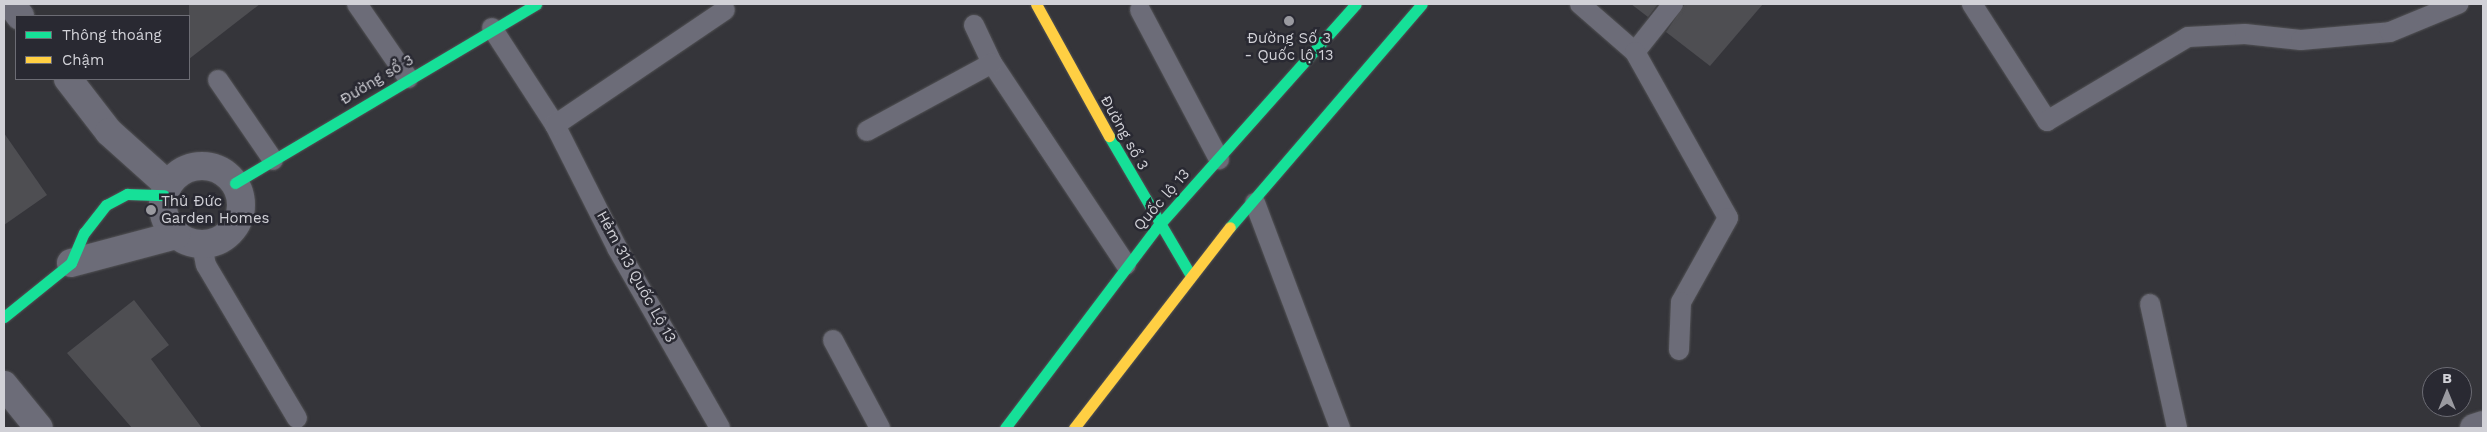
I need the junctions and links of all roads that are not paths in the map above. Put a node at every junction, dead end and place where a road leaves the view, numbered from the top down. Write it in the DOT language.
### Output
graph roads {
  1 [pos="11,4"];
  2 [pos="356,4"];
  3 [pos="536,4"];
  4 [pos="1036,4"];
  5 [pos="1356,4"];
  6 [pos="1422,4"];
  7 [pos="1580,4"];
  8 [pos="1673,4"];
  9 [pos="1972,4"];
  10 [pos="2458,4"];
  11 [pos="725,10"];
  12 [pos="1140,10"];
  13 [pos="19,15"];
  14 [pos="974,25"];
  15 [pos="492,28"];
  16 [pos="1634,52"];
  17 [pos="992,63"];
  18 [pos="408,78"];
  19 [pos="69,80"];
  20 [pos="218,80"];
  21 [pos="555,124"];
  22 [pos="867,131"];
  23 [pos="1218,159"];
  24 [pos="273,160"];
  25 [pos="235,184"];
  26 [pos="166,190"];
  27 [pos="1255,203"];
  28 [pos="1158,226"];
  29 [pos="176,235"];
  30 [pos="202,245"];
  31 [pos="71,263"];
  32 [pos="1126,265"];
  33 [pos="1190,274"];
  34 [pos="2150,304"];
  35 [pos="4,317"];
  36 [pos="832,340"];
  37 [pos="1679,350"];
  38 [pos="4,385"];
  39 [pos="297,418"];
  40 [pos="2483,425"];
  41 [pos="39,428"];
  42 [pos="720,428"];
  43 [pos="880,428"];
  44 [pos="1005,428"];
  45 [pos="1074,428"];
  46 [pos="1340,428"];
  47 [pos="2177,428"];
  48 [pos="2474,428"];
  1 -- 13 [label="street"];
  2 -- 18 [label="lane"];
  3 -- 15 [label="main road, Đường sổ 3"];
  4 -- 28 [label="main road, Đường sổ 3"];
  5 -- 23 [label="main road, Quốc lộ 13"];
  6 -- 27 [label="main road"];
  7 -- 16 [label="lane"];
  8 -- 16 [label="lane"];
  9 -- 10 [label="lane"];
  11 -- 21 [label="lane"];
  12 -- 23 [label="lane"];
  14 -- 17 [label="lane"];
  15 -- 18 [label="main road, Đường sổ 3"];
  15 -- 21 [label="lane, Hẻm 313 Quốc Lộ 13"];
  16 -- 37 [label="lane"];
  17 -- 22 [label="lane"];
  17 -- 32 [label="lane"];
  18 -- 24 [label="main road, Đường sổ 3"];
  19 -- 26 [label="street"];
  20 -- 24 [label="lane"];
  21 -- 42 [label="lane, Hẻm 313 Quốc Lộ 13"];
  23 -- 28 [label="main road, Quốc lộ 13"];
  24 -- 25 [label="main road, Đường sổ 3"];
  25 -- 26 [label="street"];
  25 -- 30 [label="street"];
  26 -- 29 [label="street"];
  26 -- 31 [label="main road"];
  27 -- 33 [label="main road"];
  27 -- 46 [label="lane"];
  28 -- 32 [label="main road, Quốc lộ 13"];
  28 -- 33 [label="main road, Đường sổ 3"];
  29 -- 30 [label="street"];
  29 -- 31 [label="street"];
  30 -- 39 [label="lane"];
  31 -- 35 [label="main road"];
  32 -- 44 [label="main road, Quốc lộ 13"];
  33 -- 45 [label="main road"];
  34 -- 47 [label="lane"];
  36 -- 43 [label="lane"];
  38 -- 41 [label="street"];
  40 -- 48 [label="street"];
}
